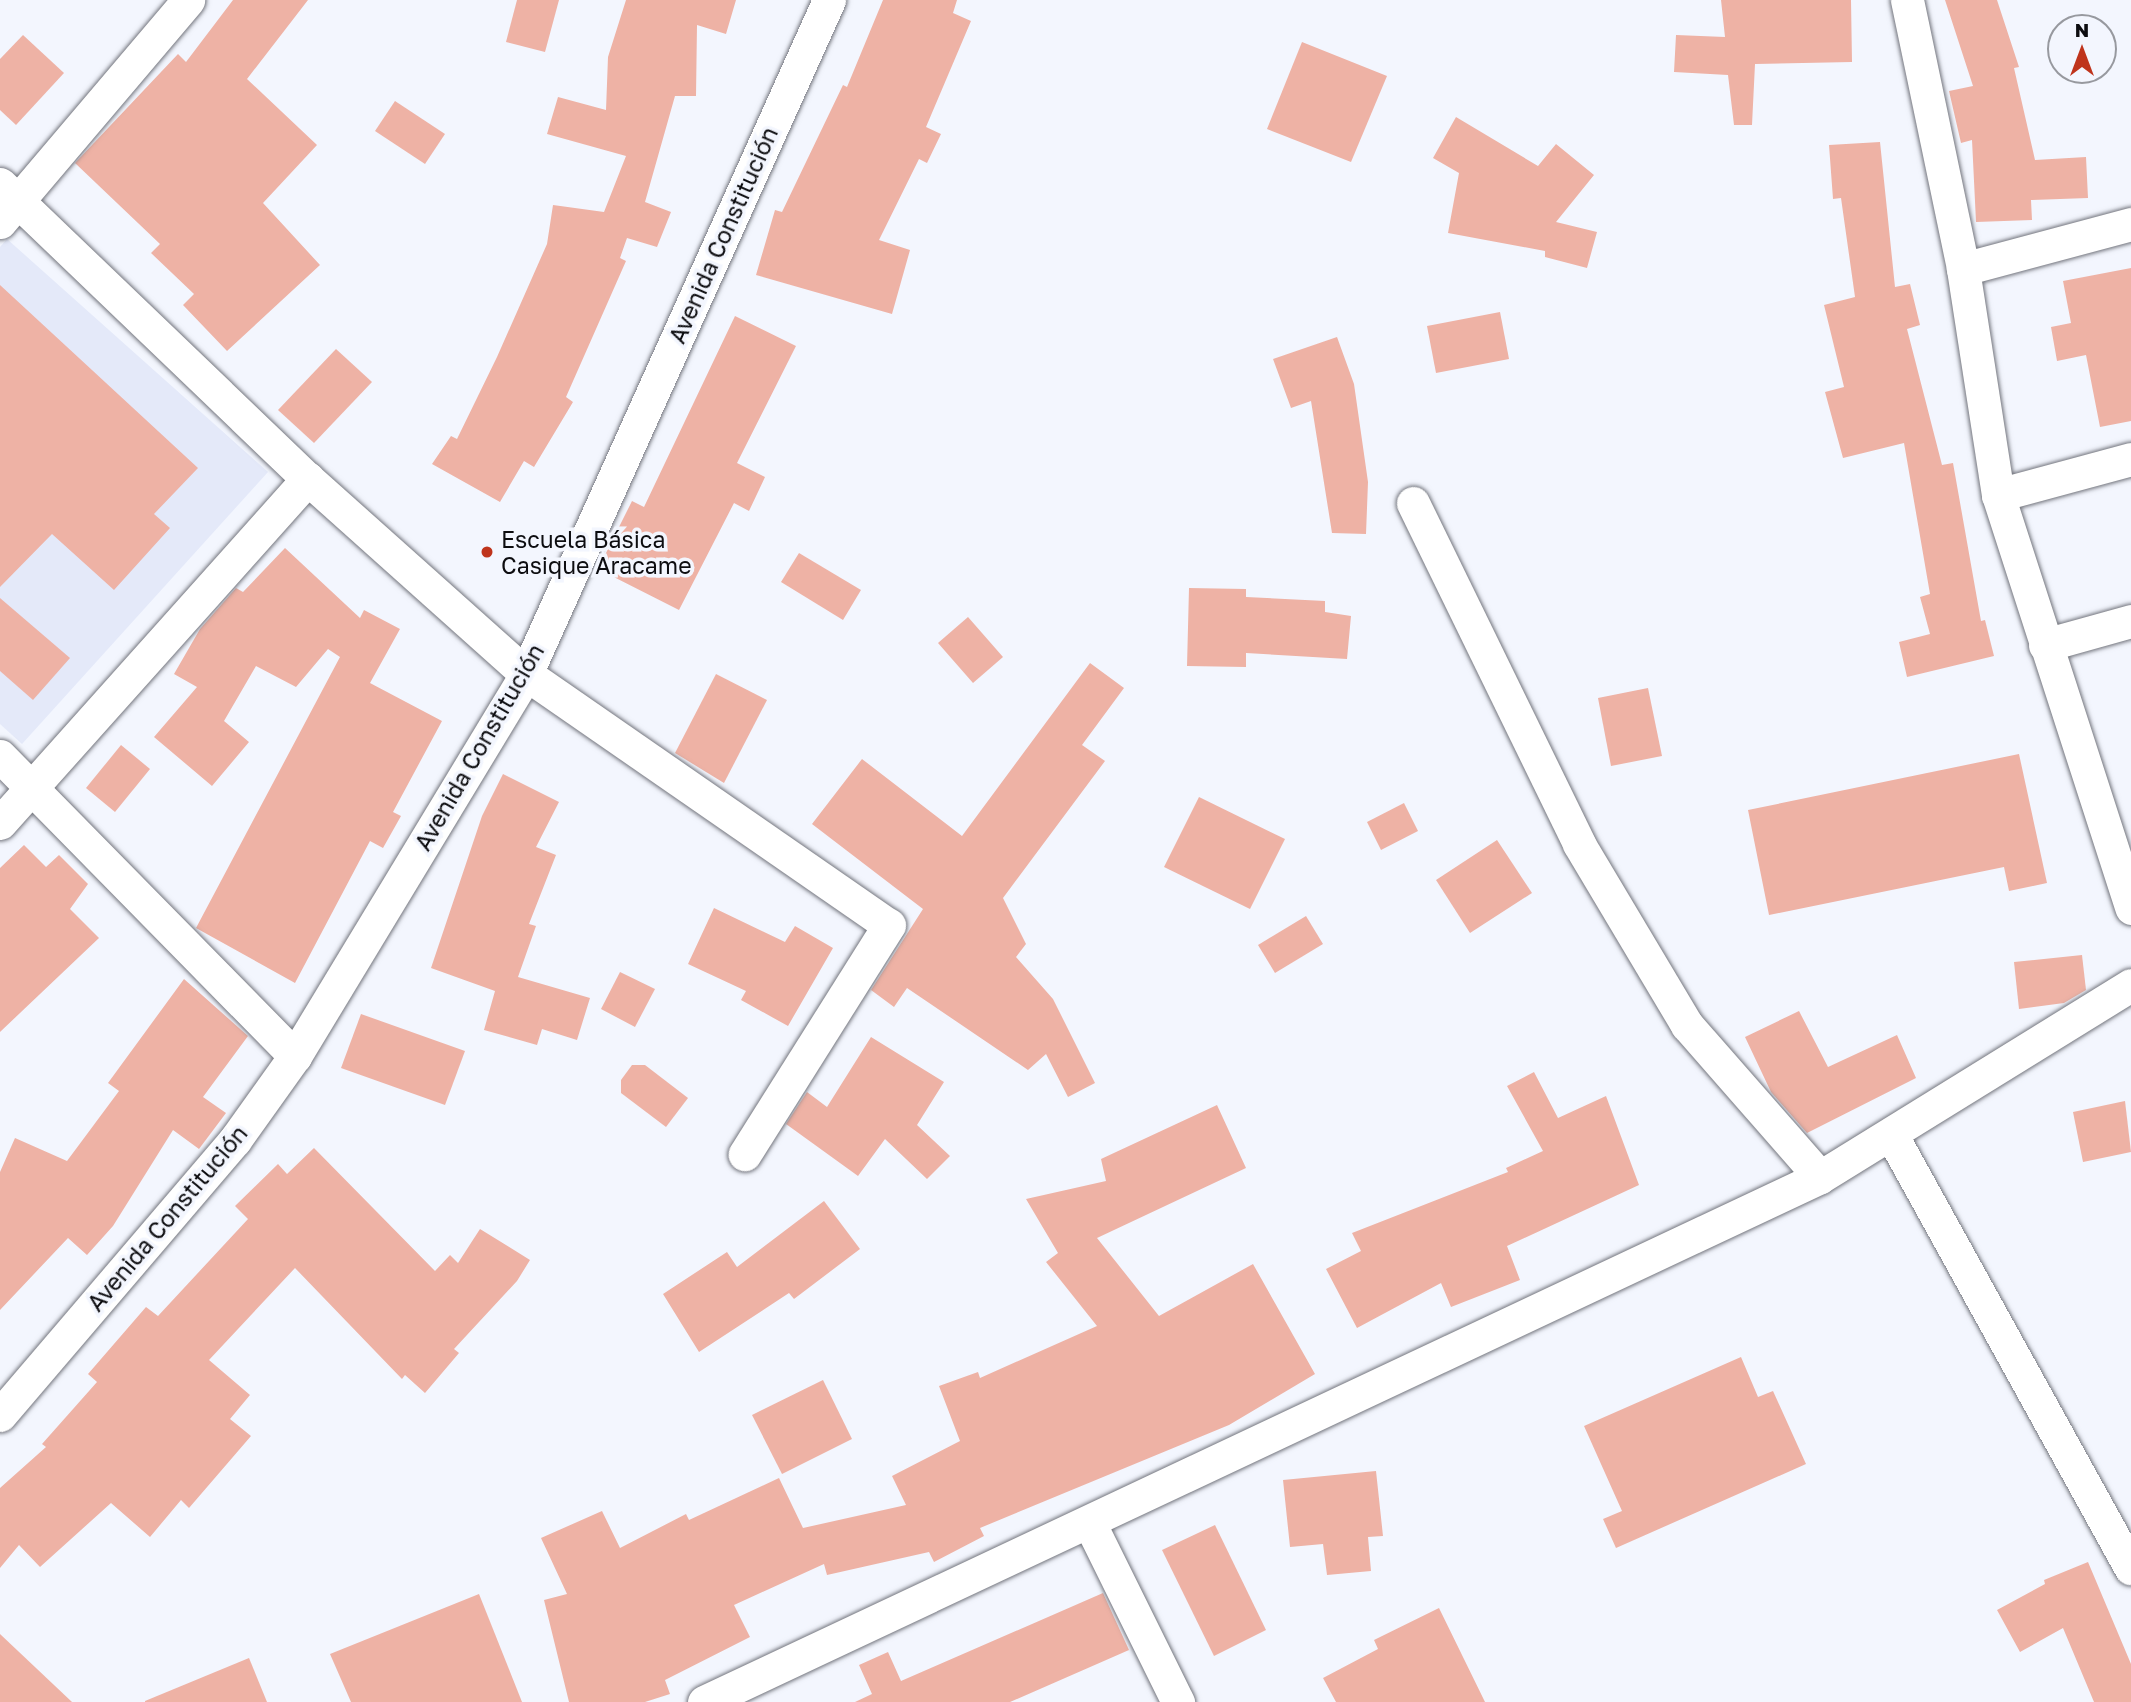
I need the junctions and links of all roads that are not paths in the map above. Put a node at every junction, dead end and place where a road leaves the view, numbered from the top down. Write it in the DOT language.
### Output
graph roads {
  1 [pos="188,0"];
  2 [pos="829,0"];
  3 [pos="1907,0"];
  4 [pos="6,203"];
  5 [pos="2131,224"];
  6 [pos="1963,269"];
  7 [pos="2131,459"];
  8 [pos="308,479"];
  9 [pos="1998,495"];
  10 [pos="1413,503"];
  11 [pos="2131,621"];
  12 [pos="2045,645"];
  13 [pos="526,674"];
  14 [pos="0,756"];
  15 [pos="33,787"];
  16 [pos="0,823"];
  17 [pos="2131,908"];
  18 [pos="2131,985"];
  19 [pos="295,1056"];
  20 [pos="1891,1134"];
  21 [pos="745,1154"];
  22 [pos="1820,1177"];
  23 [pos="0,1415"];
  24 [pos="1090,1524"];
  25 [pos="2131,1568"];
  26 [pos="704,1702"];
  27 [pos="1178,1702"];
  1 -- 4 [label="street"];
  2 -- 13 [label="street, Avenida Constitución"];
  3 -- 6 [label="street"];
  4 -- 8 [label="street"];
  5 -- 6 [label="street"];
  6 -- 9 [label="street"];
  7 -- 9 [label="street"];
  8 -- 13 [label="street"];
  8 -- 15 [label="street"];
  9 -- 12 [label="street"];
  10 -- 22 [label="street"];
  11 -- 12 [label="street"];
  12 -- 17 [label="street"];
  13 -- 19 [label="street, Avenida Constitución"];
  13 -- 21 [label="street"];
  14 -- 15 [label="street"];
  15 -- 16 [label="street"];
  15 -- 19 [label="street"];
  18 -- 20 [label="street"];
  19 -- 23 [label="street, Avenida Constitución"];
  20 -- 22 [label="street"];
  20 -- 25 [label="street"];
  22 -- 24 [label="street"];
  24 -- 26 [label="street"];
  24 -- 27 [label="street"];
}
